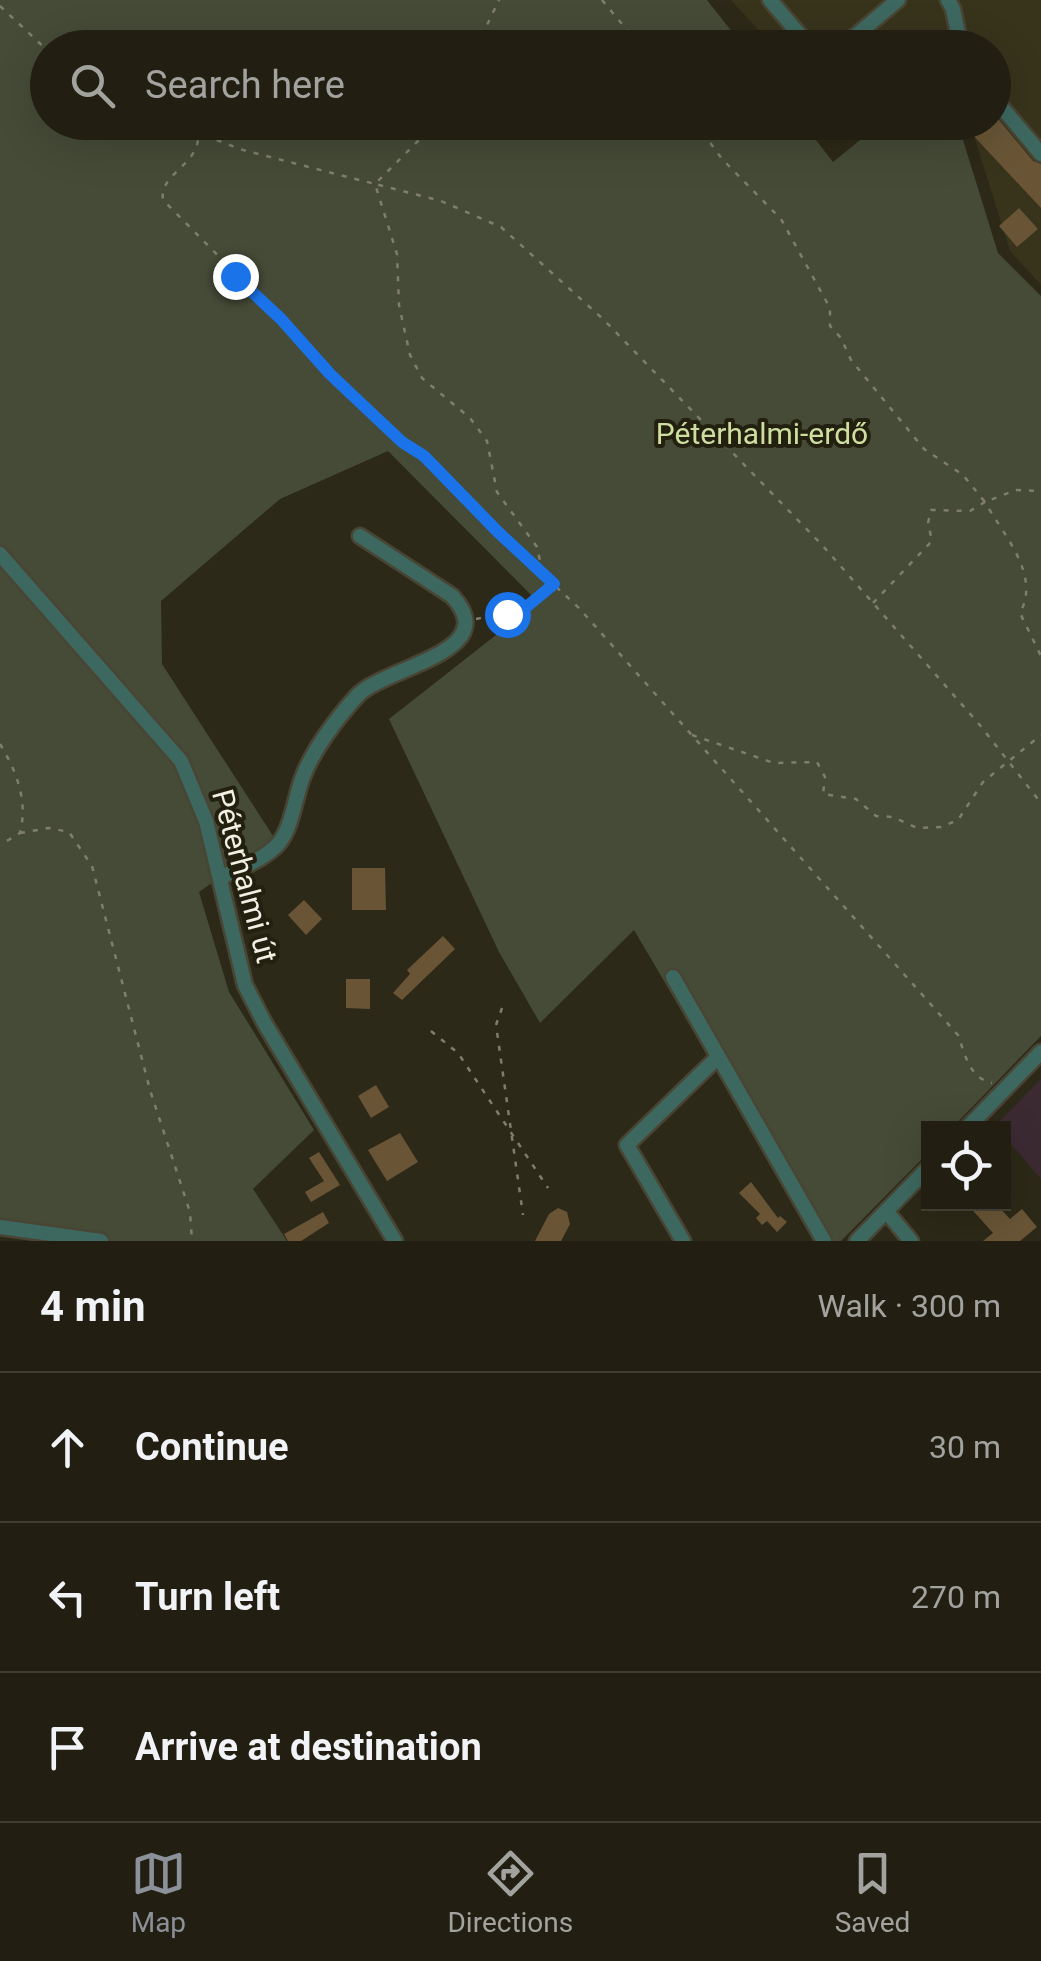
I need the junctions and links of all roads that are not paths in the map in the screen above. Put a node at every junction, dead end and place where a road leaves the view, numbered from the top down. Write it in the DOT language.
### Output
graph roads {
  1 [pos="770,0"];
  2 [pos="898,0"];
  3 [pos="948,0"];
  4 [pos="796,30"];
  5 [pos="862,30"];
  6 [pos="958,30"];
  7 [pos="1011,118"];
  8 [pos="1041,154"];
  9 [pos="360,536"];
  10 [pos="0,554"];
  11 [pos="220,878"];
  12 [pos="673,977"];
  13 [pos="1041,1052"];
  14 [pos="718,1057"];
  15 [pos="975,1121"];
  16 [pos="921,1175"];
  17 [pos="886,1211"];
  18 [pos="0,1227"];
  19 [pos="102,1241"];
  20 [pos="396,1241"];
  21 [pos="683,1241"];
  22 [pos="824,1241"];
  23 [pos="856,1241"];
  24 [pos="910,1241"];
  1 -- 4 [label="street"];
  2 -- 5 [label="street"];
  3 -- 6 [label="street"];
  7 -- 8 [label="street"];
  9 -- 11 [label="street"];
  10 -- 11 [label="street, Péterhalmi út"];
  11 -- 20 [label="street, Péterhalmi út"];
  12 -- 14 [label="street"];
  13 -- 15 [label="street"];
  14 -- 21 [label="street"];
  14 -- 22 [label="street"];
  16 -- 17 [label="street"];
  17 -- 23 [label="street"];
  17 -- 24 [label="street"];
  18 -- 19 [label="street"];
}
